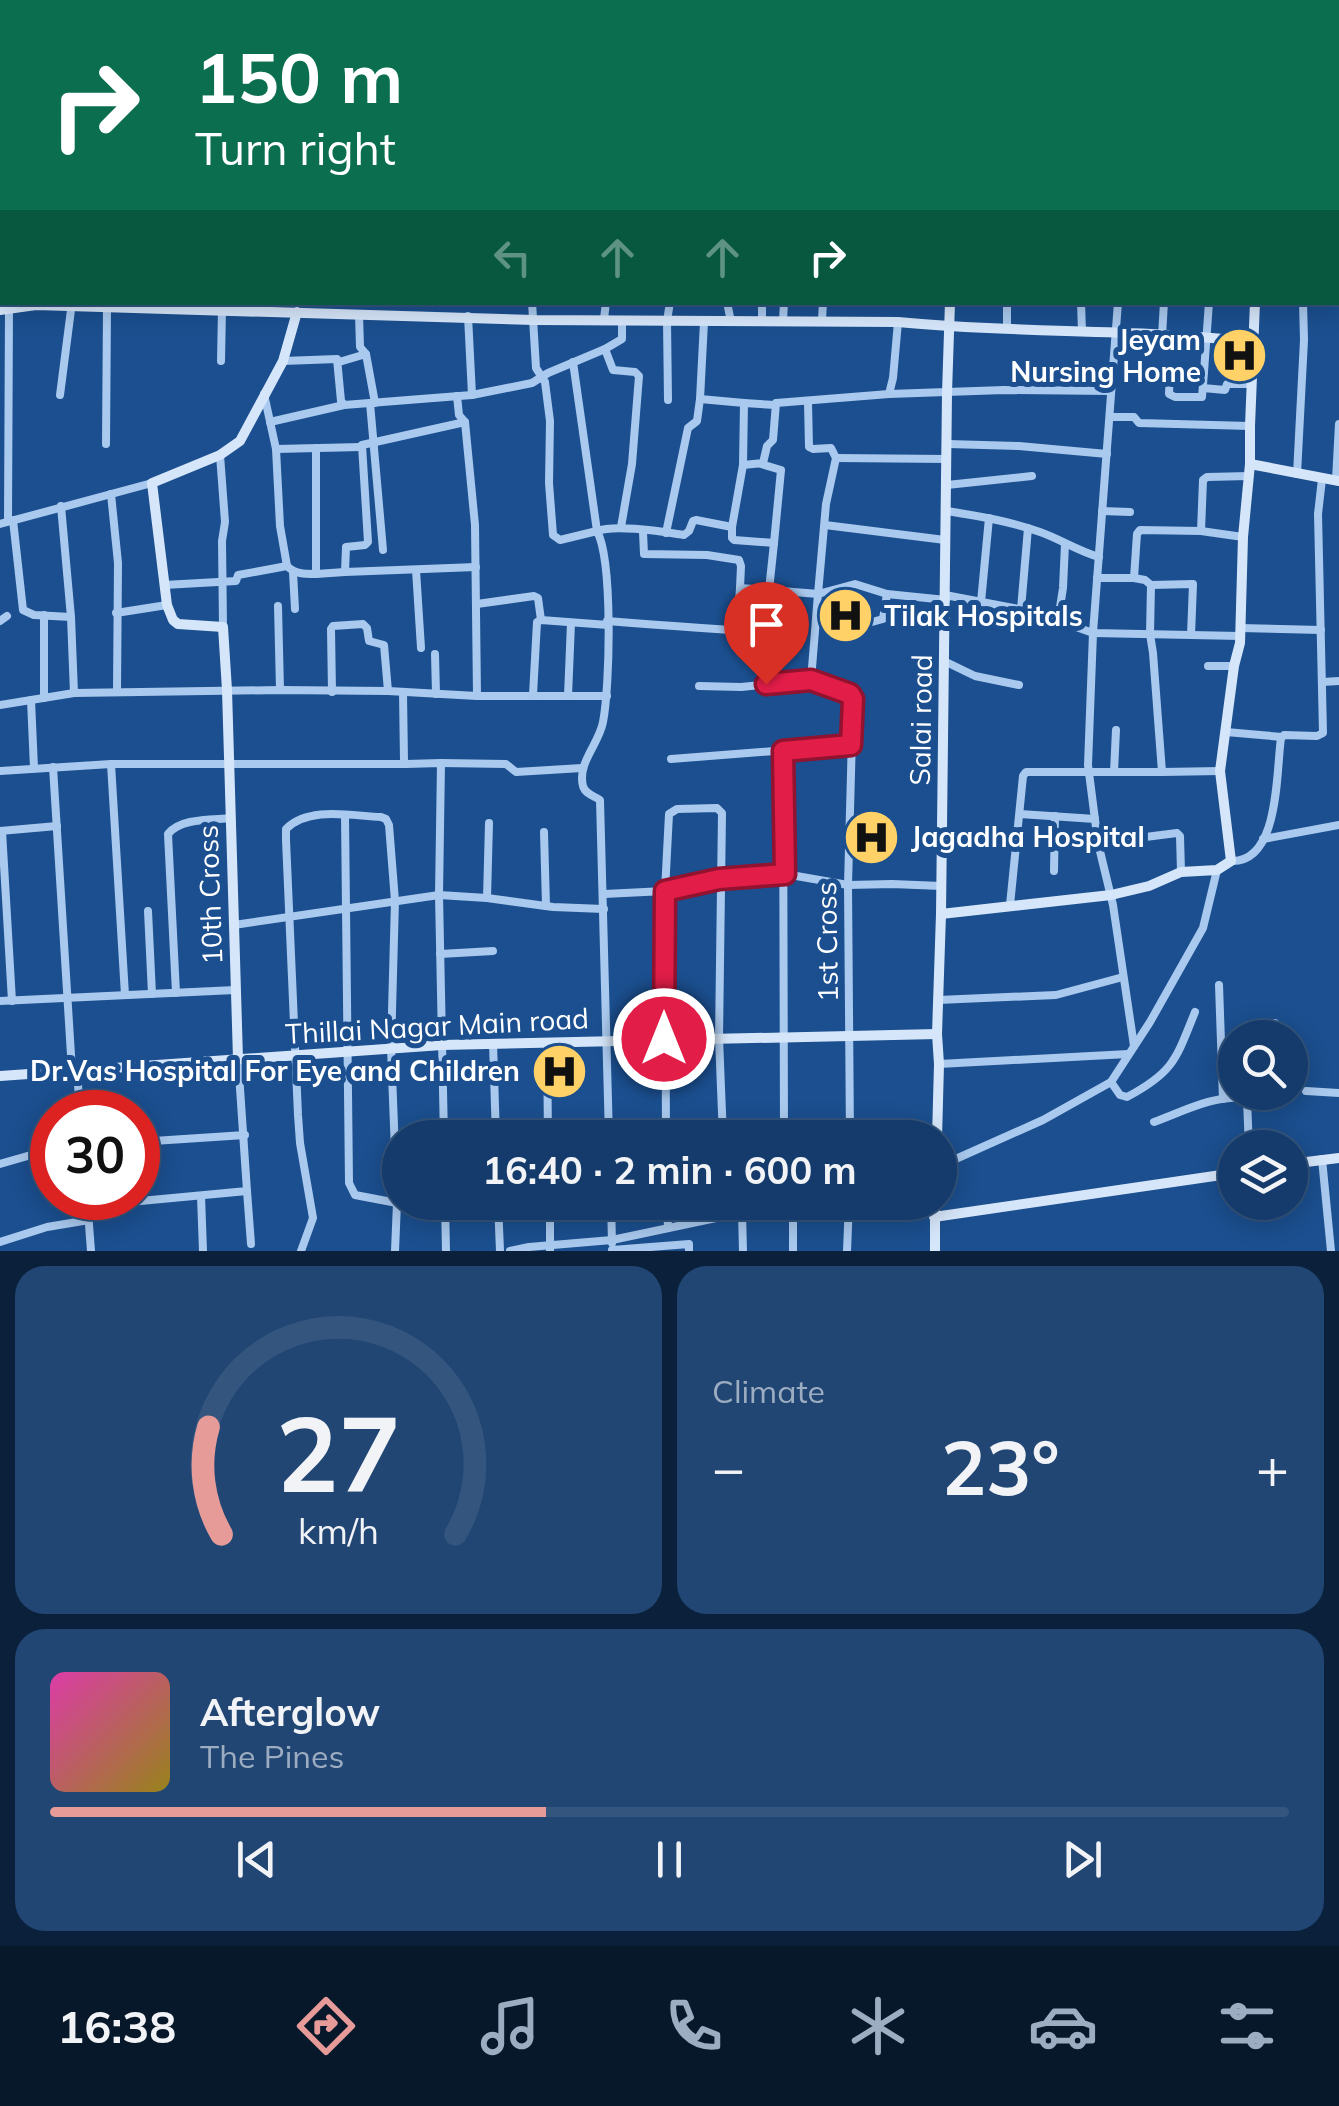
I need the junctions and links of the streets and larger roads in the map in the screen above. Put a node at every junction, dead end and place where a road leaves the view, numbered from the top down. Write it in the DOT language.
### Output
graph roads {
  1 [pos="72,305"];
  2 [pos="101,305"];
  3 [pos="159,305"];
  4 [pos="320,305"];
  5 [pos="469,305"];
  6 [pos="532,305"];
  7 [pos="606,305"];
  8 [pos="670,305"];
  9 [pos="728,305"];
  10 [pos="762,305"];
  11 [pos="784,305"];
  12 [pos="822,305"];
  13 [pos="950,305"];
  14 [pos="1007,305"];
  15 [pos="1081,305"];
  16 [pos="1118,305"];
  17 [pos="1164,305"];
  18 [pos="1209,305"];
  19 [pos="1255,305"];
  20 [pos="1303,305"];
  21 [pos="218,307"];
  22 [pos="4,308"];
  23 [pos="403,309"];
  24 [pos="297,312"];
  25 [pos="312,313"];
  26 [pos="359,314"];
  27 [pos="469,316"];
  28 [pos="534,320"];
  29 [pos="604,320"];
  30 [pos="622,320"];
  31 [pos="762,320"];
  32 [pos="822,320"];
  33 [pos="782,321"];
  34 [pos="667,322"];
  35 [pos="704,322"];
  36 [pos="731,322"];
  37 [pos="898,322"];
  38 [pos="949,327"];
  39 [pos="1007,330"];
  40 [pos="1082,332"];
  41 [pos="1116,332"];
  42 [pos="1162,336"];
  43 [pos="1206,336"];
  44 [pos="1253,342"];
  45 [pos="605,349"];
  46 [pos="366,354"];
  47 [pos="221,361"];
  48 [pos="282,361"];
  49 [pos="339,362"];
  50 [pos="573,362"];
  51 [pos="1154,370"];
  52 [pos="1170,370"];
  53 [pos="1204,372"];
  54 [pos="542,377"];
  55 [pos="1251,384"];
  56 [pos="1203,388"];
  57 [pos="1112,392"];
  58 [pos="947,393"];
  59 [pos="264,394"];
  60 [pos="889,394"];
  61 [pos="60,395"];
  62 [pos="472,395"];
  63 [pos="457,396"];
  64 [pos="700,399"];
  65 [pos="668,400"];
  66 [pos="808,402"];
  67 [pos="373,403"];
  68 [pos="744,404"];
  69 [pos="344,405"];
  70 [pos="775,405"];
  71 [pos="1110,418"];
  72 [pos="270,422"];
  73 [pos="465,422"];
  74 [pos="1339,424"];
  75 [pos="1250,426"];
  76 [pos="373,441"];
  77 [pos="106,444"];
  78 [pos="948,444"];
  79 [pos="361,447"];
  80 [pos="316,448"];
  81 [pos="276,449"];
  82 [pos="1106,454"];
  83 [pos="220,455"];
  84 [pos="836,458"];
  85 [pos="947,459"];
  86 [pos="743,464"];
  87 [pos="762,464"];
  88 [pos="1250,470"];
  89 [pos="1297,474"];
  90 [pos="1032,476"];
  91 [pos="1322,479"];
  92 [pos="1338,480"];
  93 [pos="152,483"];
  94 [pos="947,485"];
  95 [pos="111,494"];
  96 [pos="62,506"];
  97 [pos="946,511"];
  98 [pos="1102,511"];
  99 [pos="1130,512"];
  100 [pos="989,518"];
  101 [pos="7,522"];
  102 [pos="824,524"];
  103 [pos="621,527"];
  104 [pos="732,527"];
  105 [pos="1028,528"];
  106 [pos="1201,530"];
  107 [pos="597,531"];
  108 [pos="643,532"];
  109 [pos="666,533"];
  110 [pos="1243,537"];
  111 [pos="945,540"];
  112 [pos="774,543"];
  113 [pos="1064,544"];
  114 [pos="383,550"];
  115 [pos="1099,558"];
  116 [pos="476,567"];
  117 [pos="290,569"];
  118 [pos="416,570"];
  119 [pos="345,572"];
  120 [pos="316,574"];
  121 [pos="1097,578"];
  122 [pos="1134,578"];
  123 [pos="222,581"];
  124 [pos="1151,585"];
  125 [pos="164,586"];
  126 [pos="740,588"];
  127 [pos="769,590"];
  128 [pos="818,594"];
  129 [pos="887,594"];
  130 [pos="945,598"];
  131 [pos="982,602"];
  132 [pos="166,604"];
  133 [pos="477,604"];
  134 [pos="278,606"];
  135 [pos="295,609"];
  136 [pos="1020,609"];
  137 [pos="116,613"];
  138 [pos="44,615"];
  139 [pos="71,616"];
  140 [pos="541,620"];
  141 [pos="816,620"];
  142 [pos="1058,620"];
  143 [pos="571,622"];
  144 [pos="608,623"];
  145 [pos="223,627"];
  146 [pos="736,630"];
  147 [pos="1321,630"];
  148 [pos="1240,632"];
  149 [pos="1093,633"];
  150 [pos="1150,634"];
  151 [pos="1192,635"];
  152 [pos="421,648"];
  153 [pos="434,654"];
  154 [pos="944,661"];
  155 [pos="1208,666"];
  156 [pos="1234,666"];
  157 [pos="811,680"];
  158 [pos="1339,681"];
  159 [pos="1322,682"];
  160 [pos="1019,685"];
  161 [pos="699,686"];
  162 [pos="227,690"];
  163 [pos="280,690"];
  164 [pos="117,691"];
  165 [pos="332,692"];
  166 [pos="388,692"];
  167 [pos="74,693"];
  168 [pos="403,693"];
  169 [pos="436,694"];
  170 [pos="533,695"];
  171 [pos="477,696"];
  172 [pos="568,696"];
  173 [pos="607,696"];
  174 [pos="44,698"];
  175 [pos="31,700"];
  176 [pos="0,705"];
  177 [pos="1116,730"];
  178 [pos="1226,732"];
  179 [pos="1282,736"];
  180 [pos="851,745"];
  181 [pos="783,751"];
  182 [pos="672,759"];
  183 [pos="111,764"];
  184 [pos="228,764"];
  185 [pos="406,764"];
  186 [pos="441,764"];
  187 [pos="54,767"];
  188 [pos="34,768"];
  189 [pos="582,768"];
  190 [pos="0,771"];
  191 [pos="1220,771"];
  192 [pos="1088,772"];
  193 [pos="1114,772"];
  194 [pos="1162,772"];
  195 [pos="1020,814"];
  196 [pos="345,816"];
  197 [pos="1055,816"];
  198 [pos="231,818"];
  199 [pos="1094,819"];
  200 [pos="489,822"];
  201 [pos="1339,825"];
  202 [pos="57,826"];
  203 [pos="1,831"];
  204 [pos="544,832"];
  205 [pos="1264,839"];
  206 [pos="1098,843"];
  207 [pos="1231,862"];
  208 [pos="1217,870"];
  209 [pos="1054,871"];
  210 [pos="1181,872"];
  211 [pos="785,874"];
  212 [pos="719,879"];
  213 [pos="848,885"];
  214 [pos="941,886"];
  215 [pos="665,891"];
  216 [pos="604,894"];
  217 [pos="438,895"];
  218 [pos="1111,895"];
  219 [pos="487,898"];
  220 [pos="395,901"];
  221 [pos="1010,905"];
  222 [pos="546,906"];
  223 [pos="346,908"];
  224 [pos="604,909"];
  225 [pos="148,912"];
  226 [pos="941,914"];
  227 [pos="290,916"];
  228 [pos="234,924"];
  229 [pos="492,952"];
  230 [pos="440,954"];
  231 [pos="1123,977"];
  232 [pos="1219,986"];
  233 [pos="235,990"];
  234 [pos="176,993"];
  235 [pos="152,994"];
  236 [pos="125,995"];
  237 [pos="68,998"];
  238 [pos="938,1000"];
  239 [pos="12,1001"];
  240 [pos="0,1002"];
  241 [pos="1195,1012"];
  242 [pos="1220,1020"];
  243 [pos="937,1034"];
  244 [pos="850,1036"];
  245 [pos="782,1037"];
  246 [pos="719,1038"];
  247 [pos="664,1039"];
  248 [pos="607,1040"];
  249 [pos="547,1042"];
  250 [pos="493,1043"];
  251 [pos="442,1045"];
  252 [pos="392,1048"];
  253 [pos="1131,1050"];
  254 [pos="347,1051"];
  255 [pos="297,1055"];
  256 [pos="238,1059"];
  257 [pos="939,1064"];
  258 [pos="74,1071"];
  259 [pos="0,1076"];
  260 [pos="1111,1082"];
  261 [pos="77,1090"];
  262 [pos="1308,1091"];
  263 [pos="1339,1093"];
  264 [pos="1218,1100"];
  265 [pos="394,1120"];
  266 [pos="444,1120"];
  267 [pos="495,1120"];
  268 [pos="548,1120"];
  269 [pos="609,1120"];
  270 [pos="666,1120"];
  271 [pos="722,1120"];
  272 [pos="784,1120"];
  273 [pos="850,1120"];
  274 [pos="937,1120"];
  275 [pos="1154,1122"];
  276 [pos="245,1135"];
  277 [pos="160,1141"];
  278 [pos="30,1155"];
  279 [pos="957,1158"];
  280 [pos="1339,1158"];
  281 [pos="1322,1159"];
  282 [pos="1308,1161"];
  283 [pos="0,1164"];
  284 [pos="1218,1175"];
  285 [pos="247,1191"];
  286 [pos="201,1196"];
  287 [pos="160,1198"];
  288 [pos="382,1201"];
  289 [pos="957,1214"];
  290 [pos="89,1220"];
  291 [pos="396,1220"];
  292 [pos="445,1220"];
  293 [pos="499,1220"];
  294 [pos="550,1220"];
  295 [pos="611,1220"];
  296 [pos="668,1220"];
  297 [pos="707,1220"];
  298 [pos="742,1220"];
  299 [pos="790,1220"];
  300 [pos="848,1220"];
  301 [pos="934,1220"];
  302 [pos="668,1228"];
  303 [pos="0,1242"];
  304 [pos="250,1244"];
  305 [pos="612,1247"];
  306 [pos="550,1248"];
  307 [pos="91,1251"];
  308 [pos="203,1251"];
  309 [pos="301,1251"];
  310 [pos="395,1251"];
  311 [pos="446,1251"];
  312 [pos="500,1251"];
  313 [pos="510,1251"];
  314 [pos="689,1251"];
  315 [pos="743,1251"];
  316 [pos="793,1251"];
  317 [pos="847,1251"];
  318 [pos="935,1251"];
  319 [pos="1331,1251"];
  1 -- 61 [label="street"];
  2 -- 3 [label="street"];
  2 -- 77 [label="street"];
  3 -- 21 [label="street"];
  4 -- 25 [label="street"];
  5 -- 27 [label="street"];
  6 -- 28 [label="street"];
  7 -- 29 [label="street"];
  8 -- 34 [label="street"];
  9 -- 36 [label="street"];
  10 -- 31 [label="street"];
  11 -- 33 [label="street"];
  12 -- 32 [label="street"];
  13 -- 38 [label="street, Salai road"];
  14 -- 39 [label="street"];
  15 -- 40 [label="street"];
  16 -- 41 [label="street"];
  17 -- 42 [label="street"];
  18 -- 43 [label="street"];
  19 -- 44 [label="street"];
  20 -- 89 [label="street"];
  21 -- 24 [label="street"];
  21 -- 47 [label="street"];
  22 -- 101 [label="street"];
  23 -- 26 [label="street"];
  23 -- 27 [label="street"];
  24 -- 25 [label="street"];
  24 -- 48 [label="street"];
  25 -- 26 [label="street"];
  26 -- 46 [label="street"];
  27 -- 28 [label="street"];
  27 -- 62 [label="street"];
  28 -- 29 [label="street"];
  28 -- 54 [label="street"];
  29 -- 30 [label="street"];
  30 -- 34 [label="street"];
  30 -- 45 [label="street"];
  31 -- 33 [label="street"];
  31 -- 36 [label="street"];
  32 -- 33 [label="street"];
  32 -- 37 [label="street"];
  34 -- 35 [label="street"];
  34 -- 65 [label="street"];
  35 -- 36 [label="street"];
  35 -- 64 [label="street"];
  37 -- 38 [label="street"];
  37 -- 60 [label="street"];
  38 -- 39 [label="street"];
  38 -- 58 [label="street, Salai road"];
  39 -- 40 [label="street"];
  40 -- 41 [label="street"];
  41 -- 42 [label="street"];
  41 -- 57 [label="street"];
  42 -- 43 [label="street"];
  43 -- 44 [label="street"];
  43 -- 53 [label="street"];
  44 -- 55 [label="street"];
  45 -- 50 [label="street"];
  45 -- 103 [label="street"];
  46 -- 49 [label="street"];
  46 -- 67 [label="street"];
  48 -- 49 [label="street"];
  48 -- 59 [label="street"];
  49 -- 69 [label="street"];
  50 -- 54 [label="street"];
  50 -- 107 [label="street"];
  51 -- 52 [label="street"];
  52 -- 53 [label="street"];
  52 -- 56 [label="street"];
  53 -- 56 [label="street"];
  54 -- 62 [label="street"];
  54 -- 107 [label="street"];
  55 -- 56 [label="street"];
  55 -- 75 [label="street"];
  57 -- 58 [label="street"];
  57 -- 71 [label="street"];
  58 -- 60 [label="street"];
  58 -- 78 [label="street, Salai road"];
  59 -- 72 [label="street"];
  59 -- 83 [label="street"];
  60 -- 66 [label="street"];
  62 -- 63 [label="street"];
  63 -- 67 [label="street"];
  63 -- 73 [label="street"];
  64 -- 68 [label="street"];
  64 -- 109 [label="street"];
  66 -- 70 [label="street"];
  66 -- 84 [label="street"];
  67 -- 69 [label="street"];
  67 -- 76 [label="street"];
  68 -- 70 [label="street"];
  68 -- 86 [label="street"];
  69 -- 72 [label="street"];
  70 -- 87 [label="street"];
  71 -- 75 [label="street"];
  71 -- 82 [label="street"];
  72 -- 81 [label="street"];
  73 -- 76 [label="street"];
  73 -- 116 [label="street"];
  74 -- 92 [label="street"];
  75 -- 88 [label="street"];
  76 -- 79 [label="street"];
  76 -- 114 [label="street"];
  78 -- 82 [label="street"];
  78 -- 85 [label="street, Salai road"];
  79 -- 80 [label="street"];
  79 -- 119 [label="street"];
  80 -- 81 [label="street"];
  80 -- 120 [label="street"];
  81 -- 117 [label="street"];
  82 -- 98 [label="street"];
  83 -- 93 [label="street"];
  83 -- 123 [label="street"];
  84 -- 85 [label="street"];
  84 -- 102 [label="street"];
  85 -- 94 [label="street, Salai road"];
  86 -- 87 [label="street"];
  86 -- 104 [label="street"];
  87 -- 112 [label="street"];
  88 -- 89 [label="street"];
  88 -- 106 [label="street"];
  88 -- 110 [label="street"];
  89 -- 91 [label="street"];
  90 -- 94 [label="street"];
  91 -- 92 [label="street"];
  91 -- 147 [label="street"];
  93 -- 95 [label="street"];
  93 -- 125 [label="street"];
  94 -- 97 [label="street, Salai road"];
  95 -- 96 [label="street"];
  95 -- 137 [label="street"];
  96 -- 101 [label="street"];
  96 -- 139 [label="street"];
  97 -- 100 [label="street"];
  97 -- 111 [label="street, Salai road"];
  98 -- 99 [label="street"];
  98 -- 115 [label="street"];
  100 -- 105 [label="street"];
  100 -- 131 [label="street"];
  101 -- 138 [label="street"];
  102 -- 111 [label="street"];
  102 -- 128 [label="street"];
  103 -- 107 [label="street"];
  103 -- 108 [label="street"];
  104 -- 109 [label="street"];
  104 -- 112 [label="street"];
  105 -- 113 [label="street"];
  105 -- 136 [label="street"];
  106 -- 110 [label="street"];
  106 -- 122 [label="street"];
  107 -- 144 [label="street"];
  108 -- 109 [label="street"];
  108 -- 126 [label="street"];
  110 -- 148 [label="street"];
  111 -- 130 [label="street, Salai road"];
  112 -- 127 [label="street"];
  113 -- 115 [label="street"];
  113 -- 142 [label="street"];
  115 -- 121 [label="street"];
  116 -- 118 [label="street"];
  116 -- 133 [label="street"];
  117 -- 120 [label="street"];
  117 -- 123 [label="street"];
  117 -- 135 [label="street"];
  118 -- 119 [label="street"];
  118 -- 152 [label="street"];
  119 -- 120 [label="street"];
  121 -- 122 [label="street"];
  121 -- 149 [label="street"];
  122 -- 124 [label="street"];
  123 -- 125 [label="street"];
  123 -- 145 [label="street"];
  124 -- 150 [label="street"];
  124 -- 151 [label="street"];
  125 -- 132 [label="street"];
  126 -- 127 [label="street"];
  126 -- 146 [label="street"];
  127 -- 128 [label="street"];
  127 -- 146 [label="street"];
  128 -- 129 [label="street"];
  128 -- 141 [label="street"];
  129 -- 130 [label="street"];
  129 -- 141 [label="street"];
  130 -- 131 [label="street"];
  130 -- 154 [label="street, Salai road"];
  131 -- 136 [label="street"];
  132 -- 137 [label="street"];
  132 -- 145 [label="street"];
  133 -- 140 [label="street"];
  133 -- 171 [label="street"];
  134 -- 163 [label="street"];
  136 -- 142 [label="street"];
  137 -- 164 [label="street"];
  138 -- 139 [label="street"];
  138 -- 174 [label="street"];
  139 -- 167 [label="street"];
  140 -- 143 [label="street"];
  140 -- 170 [label="street"];
  141 -- 157 [label="street"];
  142 -- 149 [label="street"];
  143 -- 144 [label="street"];
  143 -- 172 [label="street"];
  144 -- 146 [label="street"];
  144 -- 173 [label="street"];
  145 -- 162 [label="street, 10th Cross"];
  147 -- 148 [label="street"];
  147 -- 159 [label="street"];
  148 -- 151 [label="street"];
  148 -- 156 [label="street"];
  149 -- 150 [label="street"];
  149 -- 192 [label="street"];
  150 -- 151 [label="street"];
  150 -- 194 [label="street"];
  153 -- 169 [label="street"];
  154 -- 160 [label="street"];
  154 -- 214 [label="street, Salai road"];
  155 -- 156 [label="street"];
  156 -- 178 [label="street"];
  157 -- 161 [label="street"];
  157 -- 180 [label="street, 1st Cross"];
  158 -- 159 [label="street"];
  159 -- 179 [label="street"];
  162 -- 163 [label="street"];
  162 -- 164 [label="street"];
  162 -- 184 [label="street, 10th Cross"];
  163 -- 165 [label="street"];
  164 -- 167 [label="street"];
  165 -- 166 [label="street"];
  165 -- 166 [label="street"];
  166 -- 168 [label="street"];
  167 -- 174 [label="street"];
  168 -- 169 [label="street"];
  168 -- 185 [label="street"];
  169 -- 171 [label="street"];
  170 -- 171 [label="street"];
  170 -- 172 [label="street"];
  172 -- 173 [label="street"];
  173 -- 189 [label="street"];
  174 -- 175 [label="street"];
  175 -- 176 [label="street"];
  175 -- 188 [label="street"];
  177 -- 193 [label="street"];
  178 -- 179 [label="street"];
  178 -- 191 [label="street"];
  179 -- 205 [label="street"];
  180 -- 181 [label="street"];
  180 -- 213 [label="street, 1st Cross"];
  181 -- 182 [label="street"];
  181 -- 211 [label="street"];
  183 -- 184 [label="street"];
  183 -- 187 [label="street"];
  183 -- 236 [label="street"];
  184 -- 185 [label="street"];
  184 -- 198 [label="street, 10th Cross"];
  185 -- 186 [label="street"];
  186 -- 189 [label="street"];
  186 -- 217 [label="street"];
  187 -- 188 [label="street"];
  187 -- 202 [label="street"];
  188 -- 190 [label="street"];
  189 -- 216 [label="street"];
  191 -- 194 [label="street"];
  191 -- 207 [label="street"];
  192 -- 193 [label="street"];
  192 -- 195 [label="street"];
  192 -- 199 [label="street"];
  193 -- 194 [label="street"];
  195 -- 197 [label="street"];
  195 -- 221 [label="street"];
  196 -- 220 [label="street"];
  196 -- 223 [label="street"];
  196 -- 227 [label="street"];
  197 -- 199 [label="street"];
  197 -- 209 [label="street"];
  198 -- 228 [label="street, 10th Cross"];
  198 -- 234 [label="street"];
  199 -- 206 [label="street"];
  200 -- 219 [label="street"];
  201 -- 205 [label="street"];
  202 -- 203 [label="street"];
  202 -- 237 [label="street"];
  203 -- 239 [label="street"];
  204 -- 222 [label="street"];
  205 -- 207 [label="street"];
  206 -- 210 [label="street"];
  206 -- 218 [label="street"];
  207 -- 208 [label="street"];
  208 -- 210 [label="street"];
  208 -- 253 [label="street"];
  210 -- 218 [label="street"];
  211 -- 212 [label="street"];
  211 -- 213 [label="street"];
  211 -- 245 [label="street"];
  212 -- 215 [label="street"];
  212 -- 215 [label="street"];
  212 -- 246 [label="street"];
  213 -- 214 [label="street"];
  213 -- 244 [label="street, 1st Cross"];
  214 -- 226 [label="street, Salai road"];
  215 -- 216 [label="street"];
  215 -- 247 [label="street"];
  216 -- 224 [label="street"];
  217 -- 219 [label="street"];
  217 -- 220 [label="street"];
  217 -- 230 [label="street"];
  218 -- 221 [label="street"];
  218 -- 231 [label="street"];
  219 -- 222 [label="street"];
  220 -- 223 [label="street"];
  220 -- 252 [label="street"];
  221 -- 226 [label="street"];
  222 -- 224 [label="street"];
  223 -- 227 [label="street"];
  223 -- 254 [label="street"];
  224 -- 248 [label="street"];
  225 -- 235 [label="street"];
  226 -- 238 [label="street, Salai road"];
  227 -- 228 [label="street"];
  227 -- 255 [label="street"];
  228 -- 233 [label="street, 10th Cross"];
  229 -- 230 [label="street"];
  230 -- 251 [label="street"];
  231 -- 238 [label="street"];
  231 -- 253 [label="street"];
  232 -- 242 [label="street"];
  233 -- 234 [label="street"];
  233 -- 256 [label="street, 10th Cross"];
  234 -- 235 [label="street"];
  235 -- 236 [label="street"];
  236 -- 237 [label="street"];
  237 -- 239 [label="street"];
  237 -- 258 [label="street"];
  238 -- 243 [label="street, Salai road"];
  239 -- 240 [label="street"];
  241 -- 260 [label="street"];
  243 -- 244 [label="street, Thillai Nagar Main road"];
  243 -- 257 [label="street, Salai road"];
  244 -- 245 [label="street, Thillai Nagar Main road"];
  244 -- 273 [label="street, 1st Cross"];
  245 -- 246 [label="street, Thillai Nagar Main road"];
  245 -- 272 [label="street"];
  246 -- 247 [label="street, Thillai Nagar Main road"];
  246 -- 271 [label="street"];
  247 -- 248 [label="street, Thillai Nagar Main road"];
  247 -- 270 [label="street"];
  248 -- 249 [label="street, Thillai Nagar Main road"];
  248 -- 269 [label="street"];
  249 -- 250 [label="street, Thillai Nagar Main road"];
  249 -- 268 [label="street"];
  250 -- 251 [label="street, Thillai Nagar Main road"];
  250 -- 267 [label="street"];
  251 -- 252 [label="street, Thillai Nagar Main road"];
  251 -- 266 [label="street"];
  252 -- 254 [label="street, Thillai Nagar Main road"];
  252 -- 265 [label="street"];
  253 -- 257 [label="street"];
  253 -- 260 [label="street"];
  254 -- 255 [label="street, Thillai Nagar Main road"];
  254 -- 288 [label="street"];
  255 -- 256 [label="street, Thillai Nagar Main road"];
  255 -- 309 [label="street"];
  256 -- 258 [label="street, Thillai Nagar Main road"];
  256 -- 276 [label="street, 10th Cross"];
  257 -- 274 [label="street, Salai road"];
  258 -- 259 [label="street, Thillai Nagar Main road"];
  258 -- 261 [label="street"];
  260 -- 279 [label="street"];
  262 -- 263 [label="street"];
  264 -- 275 [label="street"];
  276 -- 277 [label="street"];
  276 -- 285 [label="street, 10th Cross"];
  278 -- 283 [label="street"];
  280 -- 281 [label="street"];
  281 -- 282 [label="street"];
  281 -- 319 [label="street"];
  284 -- 289 [label="street"];
  285 -- 286 [label="street"];
  285 -- 304 [label="street, 10th Cross"];
  286 -- 287 [label="street"];
  286 -- 308 [label="street"];
  290 -- 303 [label="street"];
  290 -- 307 [label="street"];
  291 -- 310 [label="street"];
  292 -- 311 [label="street"];
  293 -- 312 [label="street"];
  294 -- 306 [label="street"];
  295 -- 305 [label="street"];
  296 -- 302 [label="street"];
  297 -- 302 [label="street"];
  298 -- 315 [label="street"];
  299 -- 316 [label="street"];
  300 -- 317 [label="street"];
  301 -- 318 [label="street"];
  302 -- 305 [label="street"];
  305 -- 306 [label="street"];
  305 -- 314 [label="street"];
  306 -- 313 [label="street"];
}
